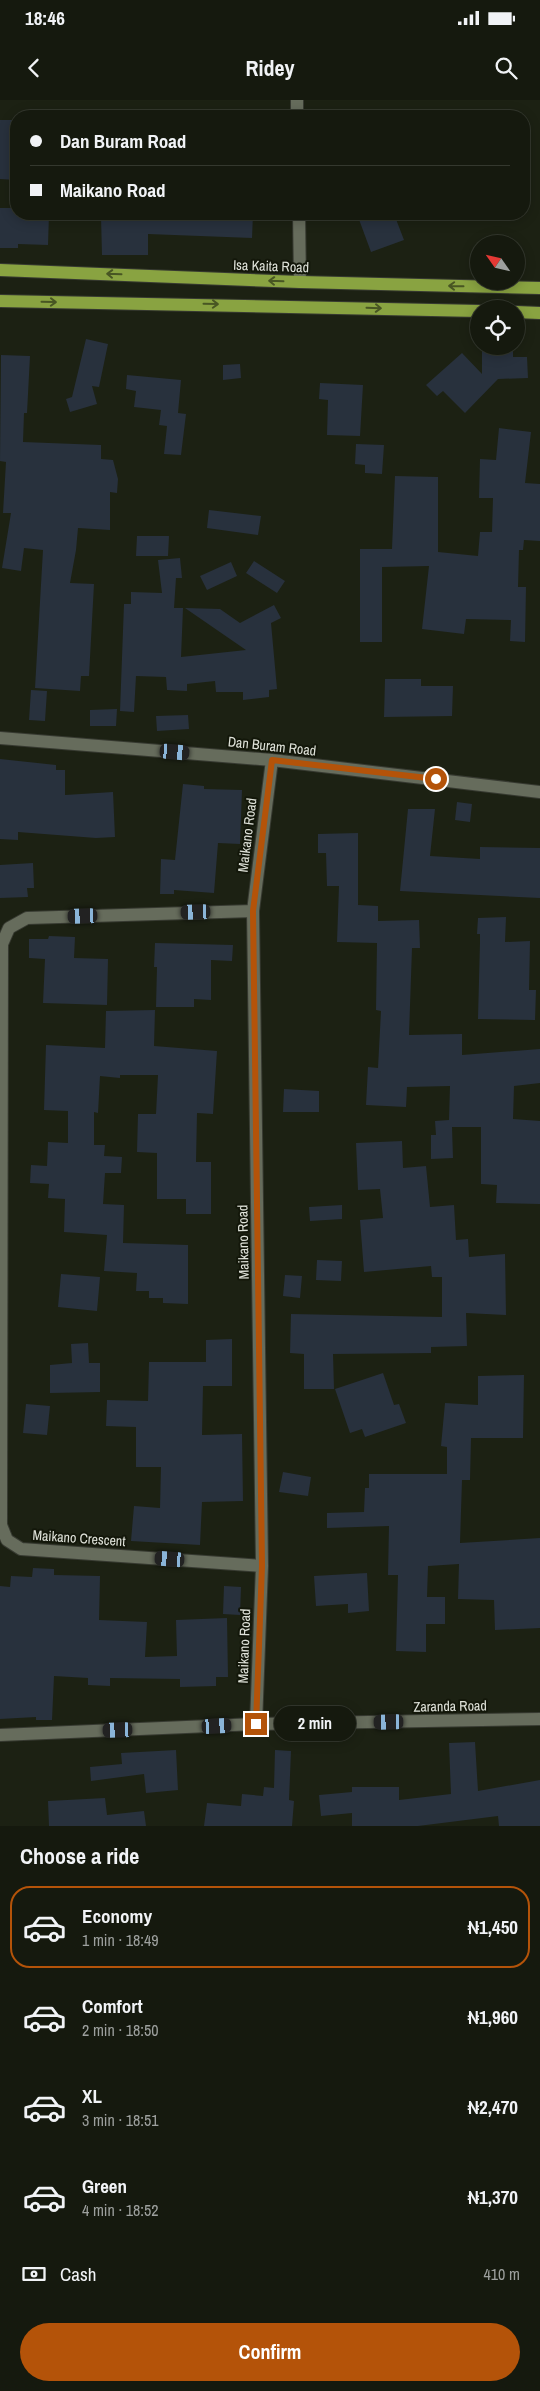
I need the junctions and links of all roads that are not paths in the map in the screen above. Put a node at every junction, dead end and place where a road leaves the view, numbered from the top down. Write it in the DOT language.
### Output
graph roads {
  1 [pos="299,220"];
  2 [pos="0,270"];
  3 [pos="300,282"];
  4 [pos="540,288"];
  5 [pos="0,301"];
  6 [pos="470,311"];
  7 [pos="525,312"];
  8 [pos="540,313"];
  9 [pos="0,738"];
  10 [pos="272,760"];
  11 [pos="540,792"];
  12 [pos="253,911"];
  13 [pos="262,1566"];
  14 [pos="540,1719"];
  15 [pos="256,1724"];
  16 [pos="0,1735"];
  1 -- 3 [label="street"];
  3 -- 2 [label="main road, Isa Kaita Road, one-way"];
  4 -- 3 [label="main road, Isa Kaita Road, one-way"];
  5 -- 6 [label="main road, one-way"];
  7 -- 8 [label="main road"];
  9 -- 10 [label="street, Dan Buram Road"];
  10 -- 11 [label="street, Dan Buram Road"];
  10 -- 12 [label="street, Maikano Road"];
  12 -- 13 [label="street, Maikano Road"];
  12 -- 13 [label="street, Maikano Crescent"];
  13 -- 15 [label="street, Maikano Road"];
  14 -- 15 [label="street, Zaranda Road"];
  15 -- 16 [label="street, Zaranda Road"];
}
